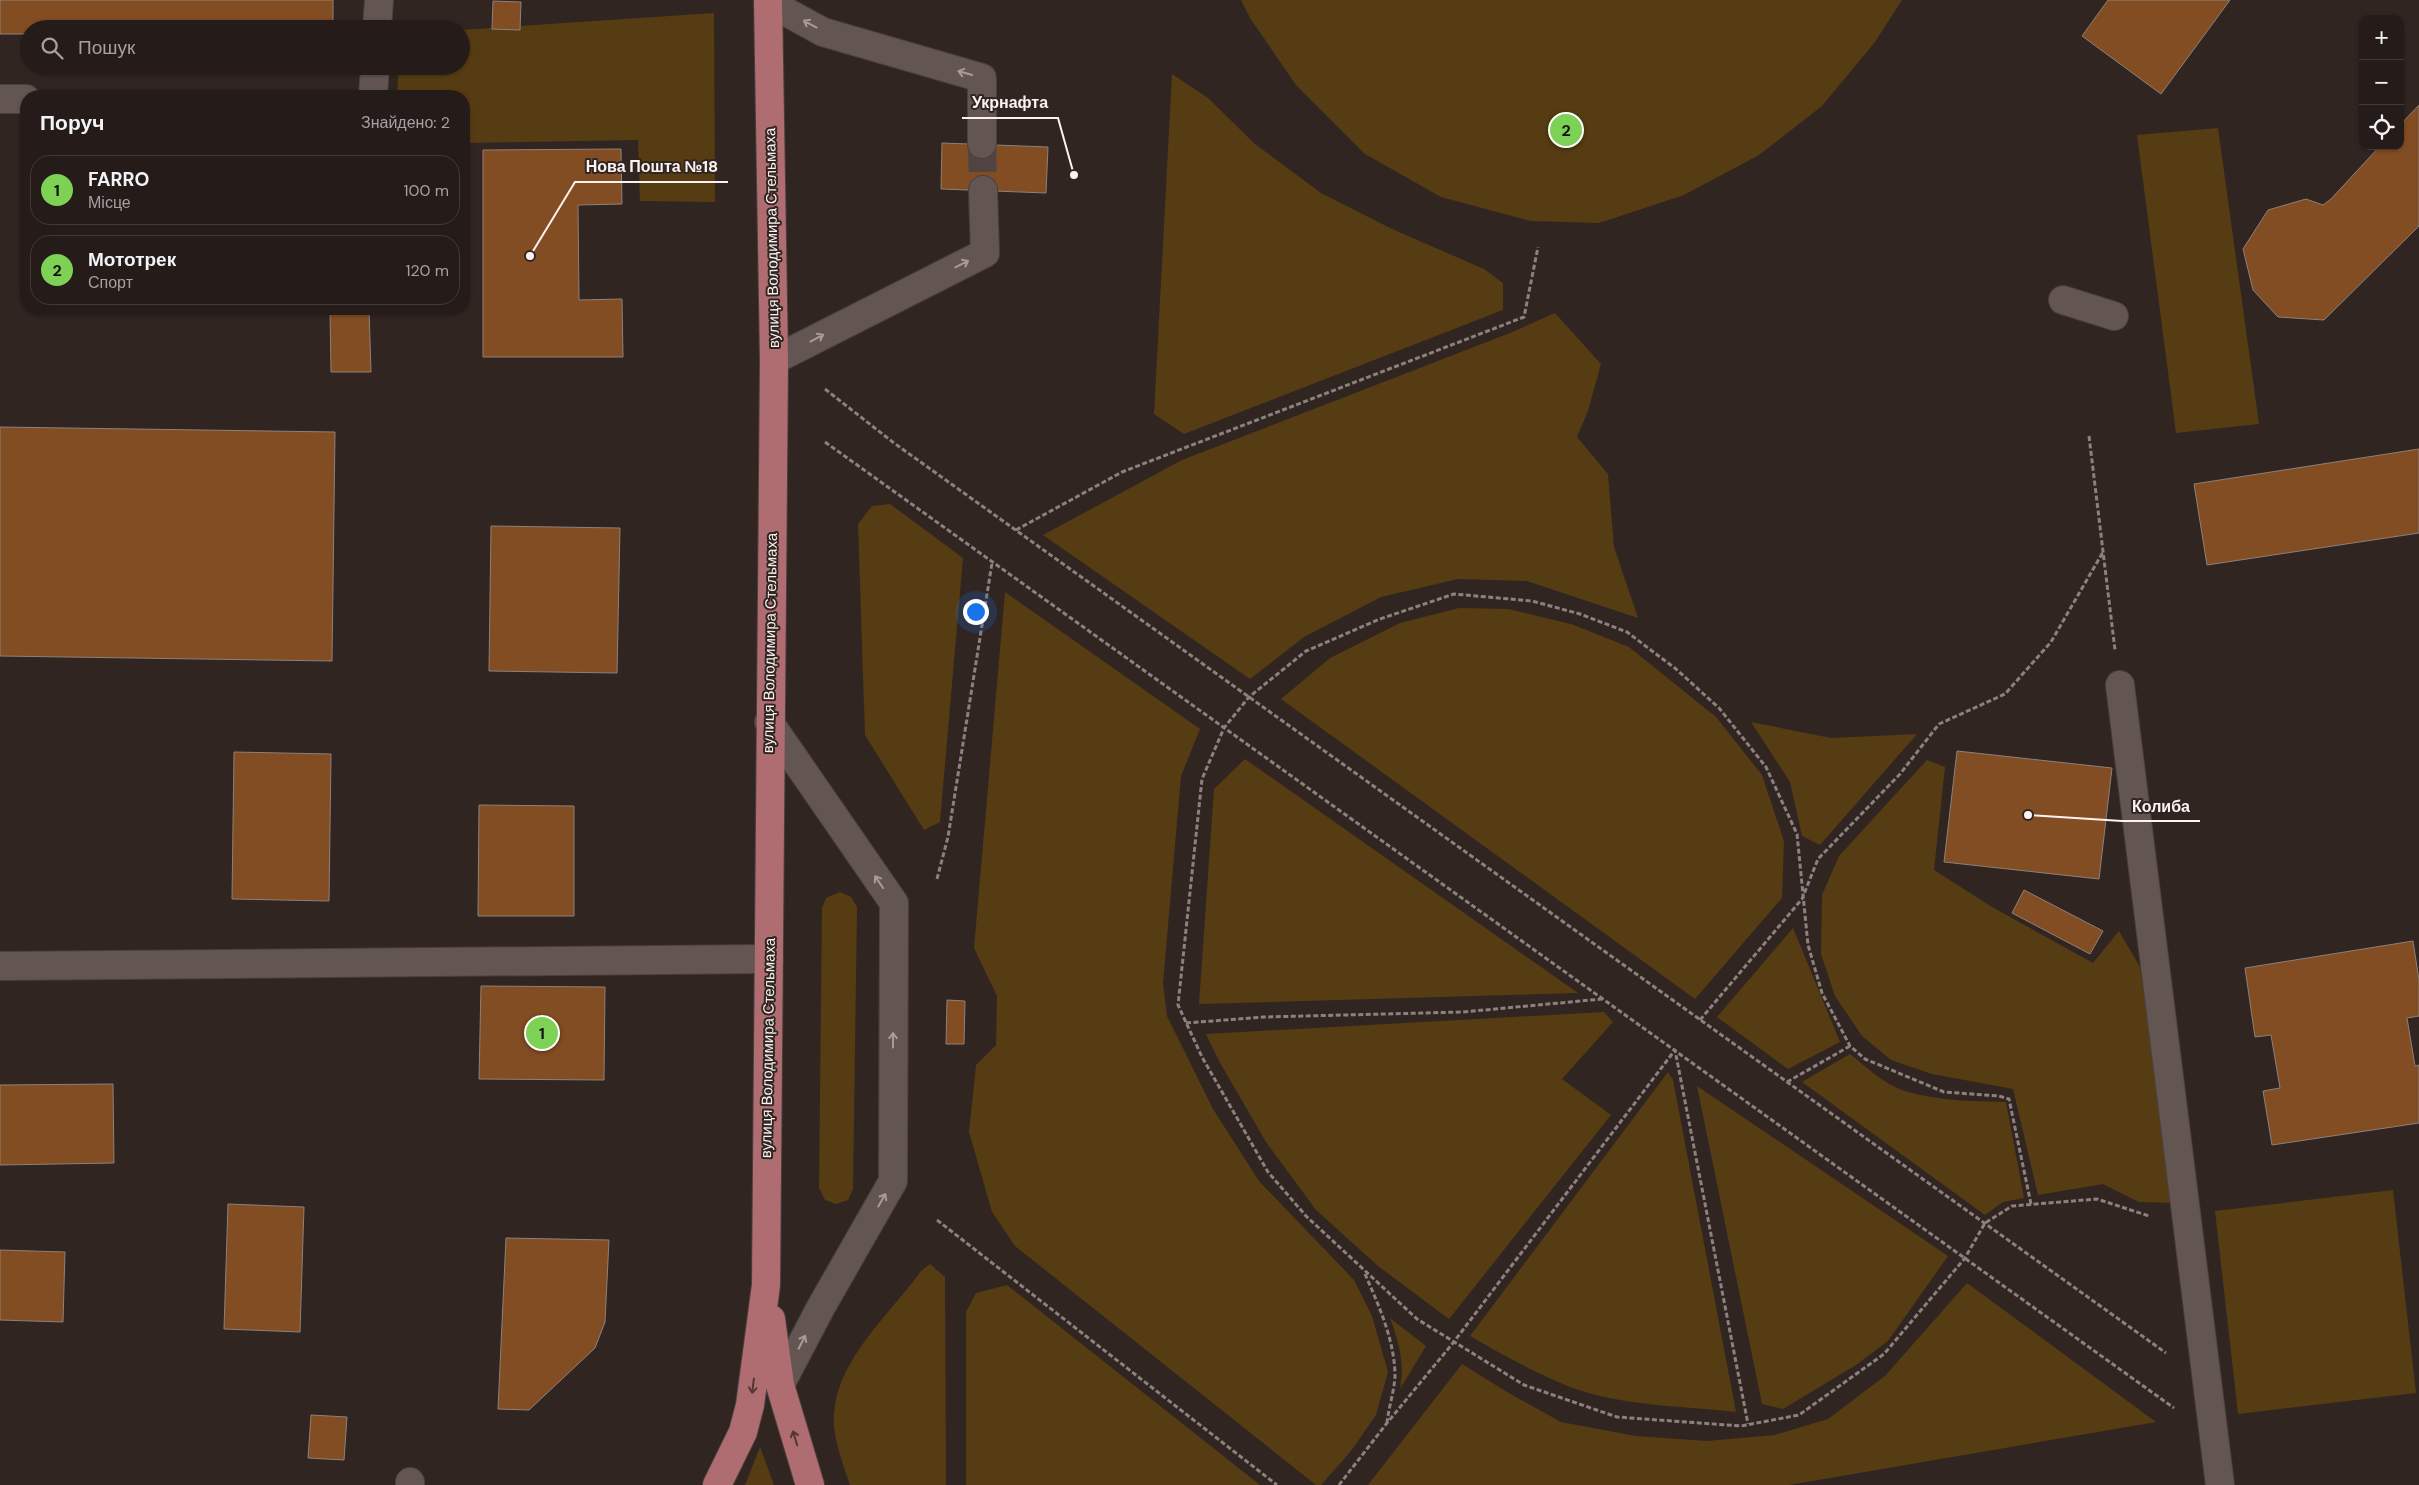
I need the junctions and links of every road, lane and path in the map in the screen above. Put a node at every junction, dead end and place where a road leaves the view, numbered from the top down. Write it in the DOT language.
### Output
graph roads {
  1 [pos="379,0"];
  2 [pos="768,1"];
  3 [pos="378,20"];
  4 [pos="374,75"];
  5 [pos="373,90"];
  6 [pos="20,99"];
  7 [pos="0,100"];
  8 [pos="982,144"];
  9 [pos="983,190"];
  10 [pos="1538,247"];
  11 [pos="2064,300"];
  12 [pos="2114,316"];
  13 [pos="774,360"];
  14 [pos="825,389"];
  15 [pos="2089,436"];
  16 [pos="825,442"];
  17 [pos="1016,530"];
  18 [pos="2103,552"];
  19 [pos="992,563"];
  20 [pos="2120,685"];
  21 [pos="1249,697"];
  22 [pos="769,722"];
  23 [pos="1224,728"];
  24 [pos="937,879"];
  25 [pos="1802,899"];
  26 [pos="769,959"];
  27 [pos="0,966"];
  28 [pos="1604,999"];
  29 [pos="1700,1020"];
  30 [pos="1186,1023"];
  31 [pos="1850,1046"];
  32 [pos="1675,1050"];
  33 [pos="1787,1082"];
  34 [pos="2031,1204"];
  35 [pos="937,1220"];
  36 [pos="2186,1220"];
  37 [pos="1985,1222"];
  38 [pos="1965,1258"];
  39 [pos="1364,1271"];
  40 [pos="766,1285"];
  41 [pos="1453,1343"];
  42 [pos="2207,1383"];
  43 [pos="780,1385"];
  44 [pos="2180,1412"];
  45 [pos="1387,1423"];
  46 [pos="1748,1424"];
  47 [pos="717,1485"];
  48 [pos="810,1485"];
  49 [pos="1277,1485"];
  50 [pos="1339,1485"];
  51 [pos="2220,1485"];
  1 -- 3 [label="lane"];
  8 -- 2 [label="lane, one-way"];
  2 -- 13 [label="main road, вулиця Володимира Стельмаха"];
  4 -- 5 [label="lane"];
  6 -- 7 [label="lane"];
  13 -- 9 [label="lane, one-way"];
  10 -- 17 [label="path"];
  11 -- 12 [label="lane"];
  13 -- 22 [label="main road, вулиця Володимира Стельмаха"];
  14 -- 17 [label="path"];
  15 -- 18 [label="path"];
  16 -- 19 [label="path"];
  17 -- 21 [label="path"];
  18 -- 20 [label="path"];
  18 -- 25 [label="path"];
  19 -- 23 [label="path"];
  19 -- 24 [label="path"];
  20 -- 36 [label="lane"];
  21 -- 23 [label="path"];
  21 -- 25 [label="path"];
  21 -- 29 [label="path"];
  22 -- 26 [label="main road, вулиця Володимира Стельмаха"];
  43 -- 22 [label="lane, one-way"];
  23 -- 28 [label="path"];
  23 -- 30 [label="path"];
  25 -- 29 [label="path"];
  25 -- 31 [label="path"];
  26 -- 27 [label="lane"];
  26 -- 40 [label="main road, вулиця Володимира Стельмаха"];
  28 -- 30 [label="path"];
  28 -- 32 [label="path"];
  29 -- 33 [label="path"];
  30 -- 39 [label="path"];
  31 -- 33 [label="path"];
  31 -- 34 [label="path"];
  32 -- 38 [label="path"];
  32 -- 41 [label="path"];
  32 -- 46 [label="path"];
  33 -- 37 [label="path"];
  34 -- 36 [label="path"];
  34 -- 37 [label="path"];
  35 -- 49 [label="path"];
  36 -- 42 [label="lane"];
  37 -- 38 [label="path"];
  37 -- 42 [label="path"];
  38 -- 44 [label="path"];
  38 -- 46 [label="path"];
  39 -- 41 [label="path"];
  39 -- 45 [label="path"];
  40 -- 43 [label="main road, вулиця Володимира Стельмаха"];
  40 -- 47 [label="main road, вулиця Володимира Стельмаха, one-way"];
  41 -- 45 [label="path"];
  41 -- 46 [label="path"];
  42 -- 51 [label="lane"];
  48 -- 43 [label="main road, вулиця Володимира Стельмаха, one-way"];
  45 -- 50 [label="path"];
}
